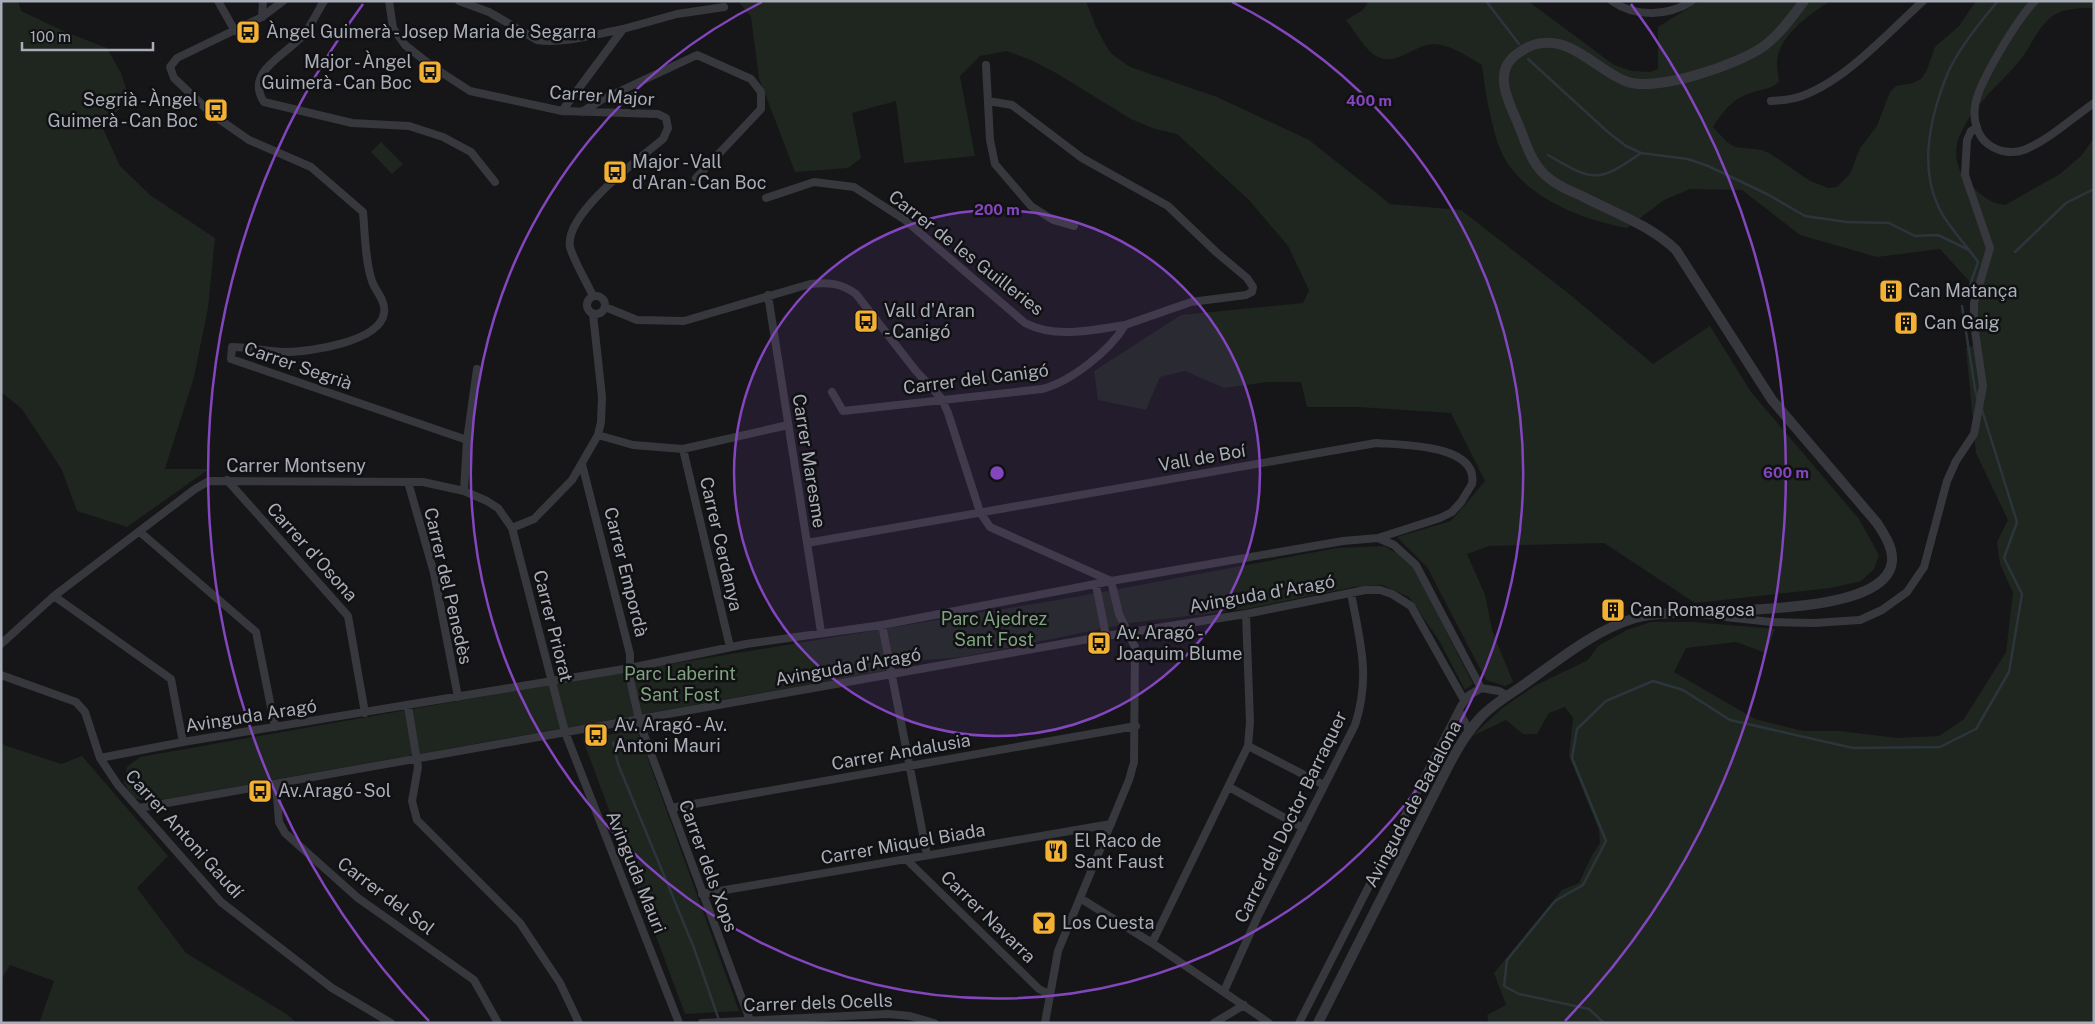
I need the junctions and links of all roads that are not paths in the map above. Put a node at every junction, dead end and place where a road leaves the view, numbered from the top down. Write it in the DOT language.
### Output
graph roads {
  1 [pos="218,1"];
  2 [pos="263,1"];
  3 [pos="283,1"];
  4 [pos="324,1"];
  5 [pos="389,1"];
  6 [pos="459,1"];
  7 [pos="1612,1"];
  8 [pos="1692,1"];
  9 [pos="1804,1"];
  10 [pos="1923,1"];
  11 [pos="2035,1"];
  12 [pos="724,7"];
  13 [pos="262,17"];
  14 [pos="623,29"];
  15 [pos="235,31"];
  16 [pos="986,64"];
  17 [pos="988,101"];
  18 [pos="1771,101"];
  19 [pos="2094,103"];
  20 [pos="562,111"];
  21 [pos="582,113"];
  22 [pos="1977,127"];
  23 [pos="696,178"];
  24 [pos="495,182"];
  25 [pos="766,198"];
  26 [pos="1074,226"];
  27 [pos="768,295"];
  28 [pos="593,296"];
  29 [pos="605,307"];
  30 [pos="594,314"];
  31 [pos="1124,325"];
  32 [pos="477,369"];
  33 [pos="832,392"];
  34 [pos="942,399"];
  35 [pos="788,426"];
  36 [pos="598,435"];
  37 [pos="467,440"];
  38 [pos="683,449"];
  39 [pos="582,464"];
  40 [pos="227,480"];
  41 [pos="408,482"];
  42 [pos="464,492"];
  43 [pos="980,512"];
  44 [pos="512,528"];
  45 [pos="140,532"];
  46 [pos="1378,538"];
  47 [pos="807,544"];
  48 [pos="1078,566"];
  49 [pos="1111,581"];
  50 [pos="1096,585"];
  51 [pos="1351,593"];
  52 [pos="54,596"];
  53 [pos="1695,612"];
  54 [pos="1246,614"];
  55 [pos="882,625"];
  56 [pos="821,632"];
  57 [pos="1128,632"];
  58 [pos="1106,636"];
  59 [pos="1,644"];
  60 [pos="730,646"];
  61 [pos="630,668"];
  62 [pos="1,675"];
  63 [pos="890,675"];
  64 [pos="550,681"];
  65 [pos="1481,688"];
  66 [pos="1508,696"];
  67 [pos="458,697"];
  68 [pos="1464,700"];
  69 [pos="408,706"];
  70 [pos="1459,711"];
  71 [pos="365,713"];
  72 [pos="639,718"];
  73 [pos="1136,726"];
  74 [pos="275,727"];
  75 [pos="1469,730"];
  76 [pos="565,732"];
  77 [pos="183,742"];
  78 [pos="1248,746"];
  79 [pos="100,758"];
  80 [pos="417,759"];
  81 [pos="908,766"];
  82 [pos="276,784"];
  83 [pos="1324,785"];
  84 [pos="1229,787"];
  85 [pos="139,808"];
  86 [pos="671,808"];
  87 [pos="1110,824"];
  88 [pos="1303,828"];
  89 [pos="927,855"];
  90 [pos="907,860"];
  91 [pos="702,894"];
  92 [pos="1080,898"];
  93 [pos="1152,943"];
  94 [pos="1224,991"];
  95 [pos="1049,994"];
  96 [pos="1244,1005"];
  97 [pos="750,1022"];
  98 [pos="391,1023"];
  99 [pos="498,1023"];
  100 [pos="579,1023"];
  101 [pos="679,1023"];
  102 [pos="702,1023"];
  103 [pos="934,1023"];
  104 [pos="1045,1023"];
  105 [pos="1214,1023"];
  106 [pos="1269,1023"];
  107 [pos="1299,1023"];
  108 [pos="1318,1023"];
  1 -- 15 [label="street"];
  2 -- 13 [label="street"];
  3 -- 13 [label="street"];
  4 -- 24 [label="street"];
  5 -- 20 [label="street, Carrer Major"];
  6 -- 14 [label="street"];
  7 -- 8 [label="street"];
  9 -- 53 [label="street, Avinguda de Badalona"];
  10 -- 18 [label="street"];
  11 -- 22 [label="street"];
  12 -- 14 [label="street"];
  13 -- 15 [label="street"];
  14 -- 20 [label="street"];
  15 -- 37 [label="street, Carrer Segrià"];
  16 -- 17 [label="street"];
  17 -- 26 [label="street"];
  17 -- 31 [label="street"];
  19 -- 22 [label="street"];
  20 -- 21 [label="street, Carrer Major"];
  21 -- 23 [label="street"];
  21 -- 28 [label="street, Carrer Major"];
  22 -- 53 [label="street"];
  25 -- 31 [label="street, Carrer de les Guilleries"];
  27 -- 29 [label="street"];
  27 -- 34 [label="street"];
  27 -- 35 [label="street, Carrer Maresme"];
  28 -- 29 [label="street"];
  28 -- 30 [label="street"];
  29 -- 30 [label="street"];
  30 -- 36 [label="street"];
  31 -- 34 [label="street, Carrer del Canigó"];
  32 -- 37 [label="street"];
  33 -- 34 [label="street, Carrer del Canigó"];
  34 -- 43 [label="street"];
  35 -- 38 [label="street"];
  35 -- 47 [label="street, Carrer Maresme"];
  36 -- 38 [label="street"];
  36 -- 39 [label="street"];
  37 -- 42 [label="street"];
  38 -- 60 [label="street, Carrer Cerdanya"];
  39 -- 44 [label="street"];
  39 -- 61 [label="street, Carrer Empordà"];
  40 -- 41 [label="street, Carrer Montseny"];
  40 -- 45 [label="street, Carrer Montseny"];
  40 -- 71 [label="street, Carrer d'Osona"];
  41 -- 42 [label="street, Carrer Montseny"];
  41 -- 67 [label="street, Carrer del Penedès"];
  42 -- 44 [label="street, Carrer Montseny"];
  43 -- 46 [label="street, Vall de Boí"];
  43 -- 47 [label="street, Vall de Boí"];
  43 -- 48 [label="street"];
  44 -- 64 [label="street, Carrer Priorat"];
  45 -- 52 [label="street, Carrer Montseny"];
  45 -- 74 [label="street"];
  46 -- 49 [label="street, Avinguda d'Aragó"];
  46 -- 65 [label="street"];
  47 -- 56 [label="street, Carrer Maresme"];
  48 -- 49 [label="street"];
  48 -- 50 [label="street"];
  49 -- 50 [label="street, Avinguda d'Aragó"];
  49 -- 57 [label="street"];
  50 -- 55 [label="street, Avinguda d'Aragó"];
  50 -- 58 [label="street"];
  51 -- 54 [label="street, Avinguda d'Aragó"];
  51 -- 68 [label="street, Avinguda d'Aragó"];
  51 -- 83 [label="street, Carrer del Doctor Barraquer"];
  52 -- 59 [label="street, Carrer Montseny"];
  52 -- 77 [label="street"];
  53 -- 66 [label="street, Avinguda de Badalona"];
  54 -- 57 [label="street, Avinguda d'Aragó"];
  54 -- 78 [label="street"];
  55 -- 56 [label="street, Avinguda d'Aragó"];
  55 -- 63 [label="street, Carrer Navarra"];
  56 -- 60 [label="street, Avinguda d'Aragó"];
  57 -- 58 [label="street, Avinguda d'Aragó"];
  57 -- 73 [label="street"];
  58 -- 63 [label="street, Avinguda d'Aragó"];
  60 -- 61 [label="street, Avinguda d'Aragó"];
  61 -- 64 [label="street, Avinguda Aragó"];
  61 -- 72 [label="street, Carrer Empordà"];
  62 -- 79 [label="street, Carrer Antoni Gaudí"];
  63 -- 72 [label="street, Avinguda d'Aragó"];
  63 -- 81 [label="street, Carrer Navarra"];
  64 -- 67 [label="street, Avinguda Aragó"];
  64 -- 76 [label="street, Carrer Priorat"];
  65 -- 66 [label="street"];
  65 -- 68 [label="street"];
  66 -- 75 [label="street, Avinguda de Badalona"];
  67 -- 69 [label="street, Avinguda Aragó"];
  68 -- 70 [label="street"];
  69 -- 71 [label="street, Avinguda Aragó"];
  69 -- 80 [label="street"];
  70 -- 75 [label="street"];
  70 -- 107 [label="street"];
  71 -- 74 [label="street, Avinguda Aragó"];
  72 -- 76 [label="street, Avinguda d'Aragó"];
  72 -- 86 [label="street, Carrer dels Xops"];
  73 -- 81 [label="street, Carrer Andalusia"];
  73 -- 87 [label="street"];
  74 -- 77 [label="street, Avinguda Aragó"];
  75 -- 108 [label="street, Avinguda de Badalona"];
  76 -- 80 [label="street"];
  76 -- 101 [label="street, Avinguda Mauri"];
  77 -- 79 [label="street, Avinguda Aragó"];
  78 -- 83 [label="street"];
  78 -- 84 [label="street"];
  79 -- 85 [label="street, Carrer Antoni Gaudí"];
  80 -- 82 [label="street"];
  80 -- 100 [label="street"];
  81 -- 86 [label="street, Carrer Andalusia"];
  81 -- 89 [label="street, Carrer Navarra"];
  82 -- 85 [label="street"];
  82 -- 99 [label="street, Carrer del Sol"];
  83 -- 88 [label="street, Carrer del Doctor Barraquer"];
  84 -- 88 [label="street"];
  84 -- 93 [label="street"];
  85 -- 98 [label="street, Carrer Antoni Gaudí"];
  86 -- 91 [label="street, Carrer dels Xops"];
  87 -- 89 [label="street, Carrer Miquel Biada"];
  87 -- 92 [label="street"];
  88 -- 94 [label="street, Carrer del Doctor Barraquer"];
  89 -- 90 [label="street, Carrer Miquel Biada"];
  90 -- 91 [label="street, Carrer Miquel Biada"];
  90 -- 95 [label="street, Carrer Navarra"];
  91 -- 97 [label="street, Carrer dels Xops"];
  92 -- 93 [label="street"];
  92 -- 95 [label="street"];
  93 -- 94 [label="street"];
  94 -- 96 [label="street"];
  95 -- 104 [label="street"];
  96 -- 105 [label="street"];
  96 -- 106 [label="street"];
  97 -- 102 [label="street, Carrer dels Ocells"];
  97 -- 103 [label="street, Carrer dels Ocells"];
}
